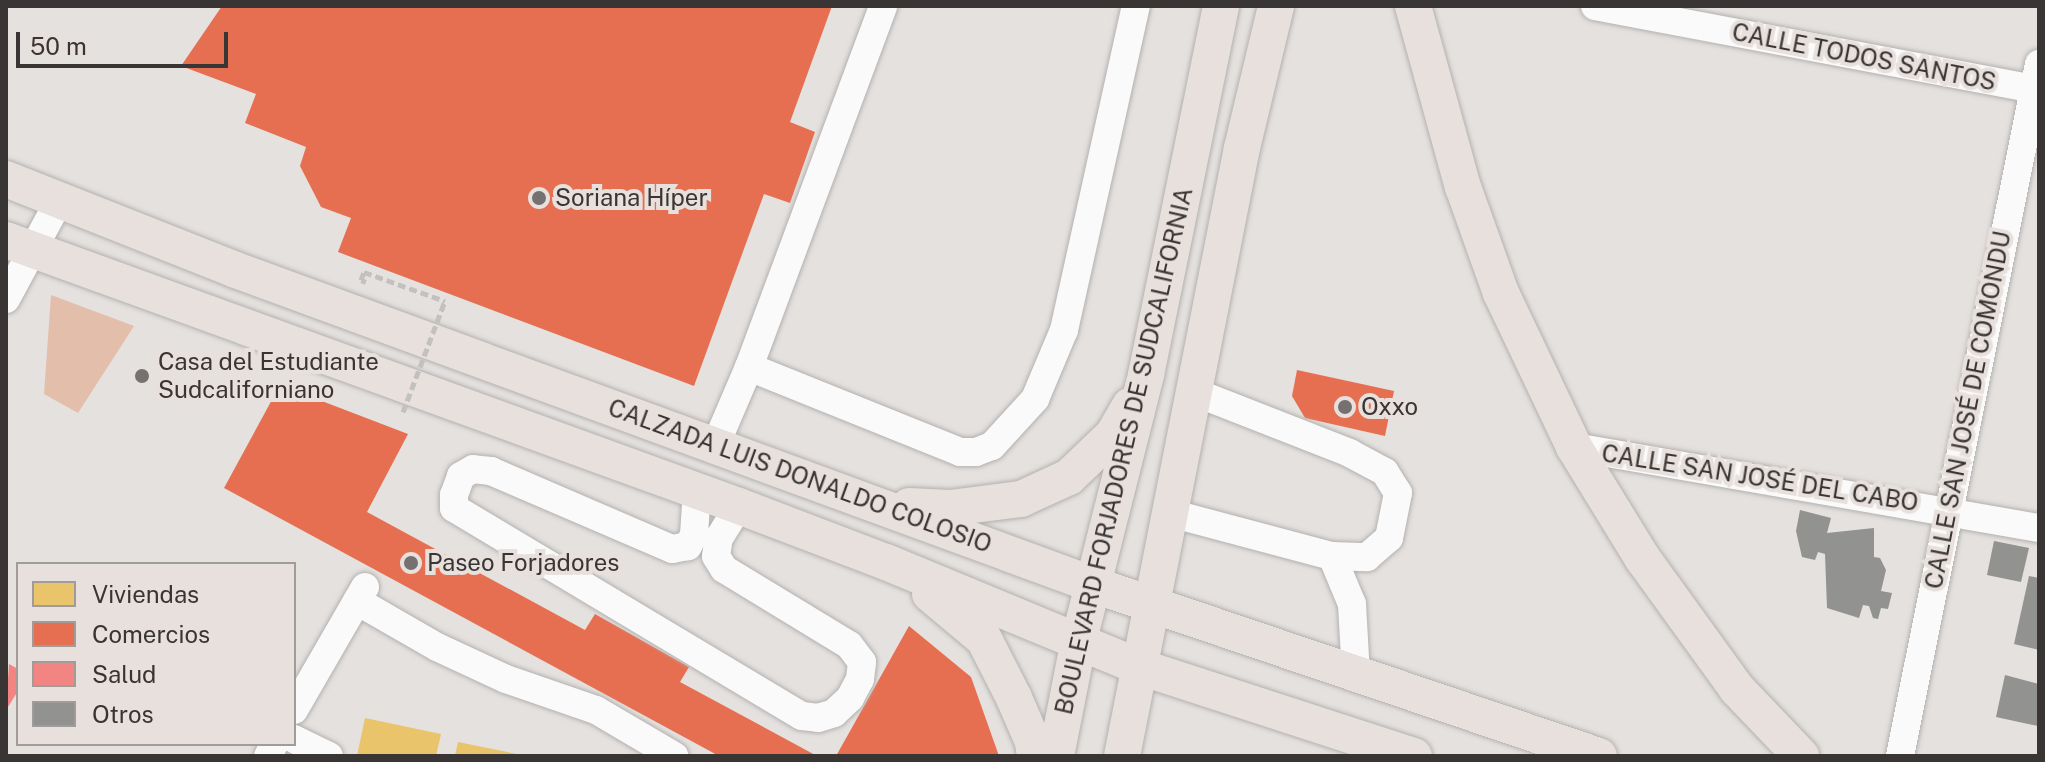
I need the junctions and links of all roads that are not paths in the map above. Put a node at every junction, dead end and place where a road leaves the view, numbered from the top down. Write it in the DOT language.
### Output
graph roads {
  1 [pos="883,6"];
  2 [pos="1136,6"];
  3 [pos="1221,6"];
  4 [pos="1276,6"];
  5 [pos="1413,6"];
  6 [pos="1595,6"];
  7 [pos="1209,60"];
  8 [pos="2037,81"];
  9 [pos="1242,148"];
  10 [pos="6,179"];
  11 [pos="59,201"];
  12 [pos="20,245"];
  13 [pos="6,299"];
  14 [pos="749,367"];
  15 [pos="1146,375"];
  16 [pos="1194,392"];
  17 [pos="716,444"];
  18 [pos="1574,447"];
  19 [pos="640,469"];
  20 [pos="697,490"];
  21 [pos="872,504"];
  22 [pos="739,506"];
  23 [pos="1947,509"];
  24 [pos="1170,513"];
  25 [pos="2039,528"];
  26 [pos="1332,556"];
  27 [pos="886,562"];
  28 [pos="1094,585"];
  29 [pos="1152,605"];
  30 [pos="1079,640"];
  31 [pos="1140,667"];
  32 [pos="1356,676"];
  33 [pos="296,707"];
  34 [pos="296,740"];
  35 [pos="329,756"];
  36 [pos="674,756"];
  37 [pos="1035,756"];
  38 [pos="1056,756"];
  39 [pos="1122,756"];
  40 [pos="1414,756"];
  41 [pos="1599,756"];
  42 [pos="1801,756"];
  43 [pos="1900,756"];
  1 -- 14 [label="street"];
  2 -- 14 [label="street"];
  3 -- 7 [label="main road, BOULEVARD FORJADORES DE SUDCALIFORNIA"];
  4 -- 9 [label="main road, BOULEVARD FORJADORES DE SUDCALIFORNIA"];
  5 -- 18 [label="main road"];
  6 -- 8 [label="street, CALLE TODOS SANTOS"];
  7 -- 9 [label="main road"];
  7 -- 15 [label="main road, BOULEVARD FORJADORES DE SUDCALIFORNIA"];
  8 -- 23 [label="street, CALLE SAN JOSÉ DE COMONDU"];
  9 -- 16 [label="main road, BOULEVARD FORJADORES DE SUDCALIFORNIA"];
  10 -- 11 [label="main road, CALZADA LUIS DONALDO COLOSIO"];
  11 -- 12 [label="street"];
  11 -- 17 [label="main road, CALZADA LUIS DONALDO COLOSIO"];
  12 -- 13 [label="street"];
  12 -- 19 [label="main road, CALZADA LUIS DONALDO COLOSIO"];
  14 -- 17 [label="street"];
  15 -- 21 [label="main road"];
  15 -- 28 [label="main road, BOULEVARD FORJADORES DE SUDCALIFORNIA"];
  16 -- 24 [label="main road, BOULEVARD FORJADORES DE SUDCALIFORNIA"];
  16 -- 26 [label="street"];
  17 -- 19 [label="main road"];
  17 -- 21 [label="main road, CALZADA LUIS DONALDO COLOSIO"];
  18 -- 23 [label="street, CALLE SAN JOSÉ DEL CABO"];
  18 -- 42 [label="main road"];
  19 -- 20 [label="main road, CALZADA LUIS DONALDO COLOSIO"];
  20 -- 22 [label="main road, CALZADA LUIS DONALDO COLOSIO"];
  20 -- 22 [label="street"];
  21 -- 28 [label="main road, CALZADA LUIS DONALDO COLOSIO"];
  22 -- 27 [label="main road, CALZADA LUIS DONALDO COLOSIO"];
  23 -- 25 [label="street, CALLE SAN JOSÉ DEL CABO"];
  23 -- 43 [label="street, CALLE SAN JOSÉ DE COMONDU"];
  24 -- 26 [label="street"];
  24 -- 29 [label="main road, BOULEVARD FORJADORES DE SUDCALIFORNIA"];
  26 -- 32 [label="street"];
  27 -- 30 [label="main road, CALZADA LUIS DONALDO COLOSIO"];
  27 -- 37 [label="main road"];
  28 -- 29 [label="main road, CALZADA LUIS DONALDO COLOSIO"];
  28 -- 30 [label="main road, BOULEVARD FORJADORES DE SUDCALIFORNIA"];
  29 -- 31 [label="main road, BOULEVARD FORJADORES DE SUDCALIFORNIA"];
  29 -- 32 [label="main road, CALZADA LUIS DONALDO COLOSIO"];
  30 -- 31 [label="main road, CALZADA LUIS DONALDO COLOSIO"];
  30 -- 38 [label="main road, BOULEVARD FORJADORES DE SUDCALIFORNIA"];
  31 -- 39 [label="main road, BOULEVARD FORJADORES DE SUDCALIFORNIA"];
  31 -- 40 [label="main road, CALZADA LUIS DONALDO COLOSIO"];
  32 -- 41 [label="main road, CALZADA LUIS DONALDO COLOSIO"];
  33 -- 36 [label="street"];
  34 -- 35 [label="street"];
}
